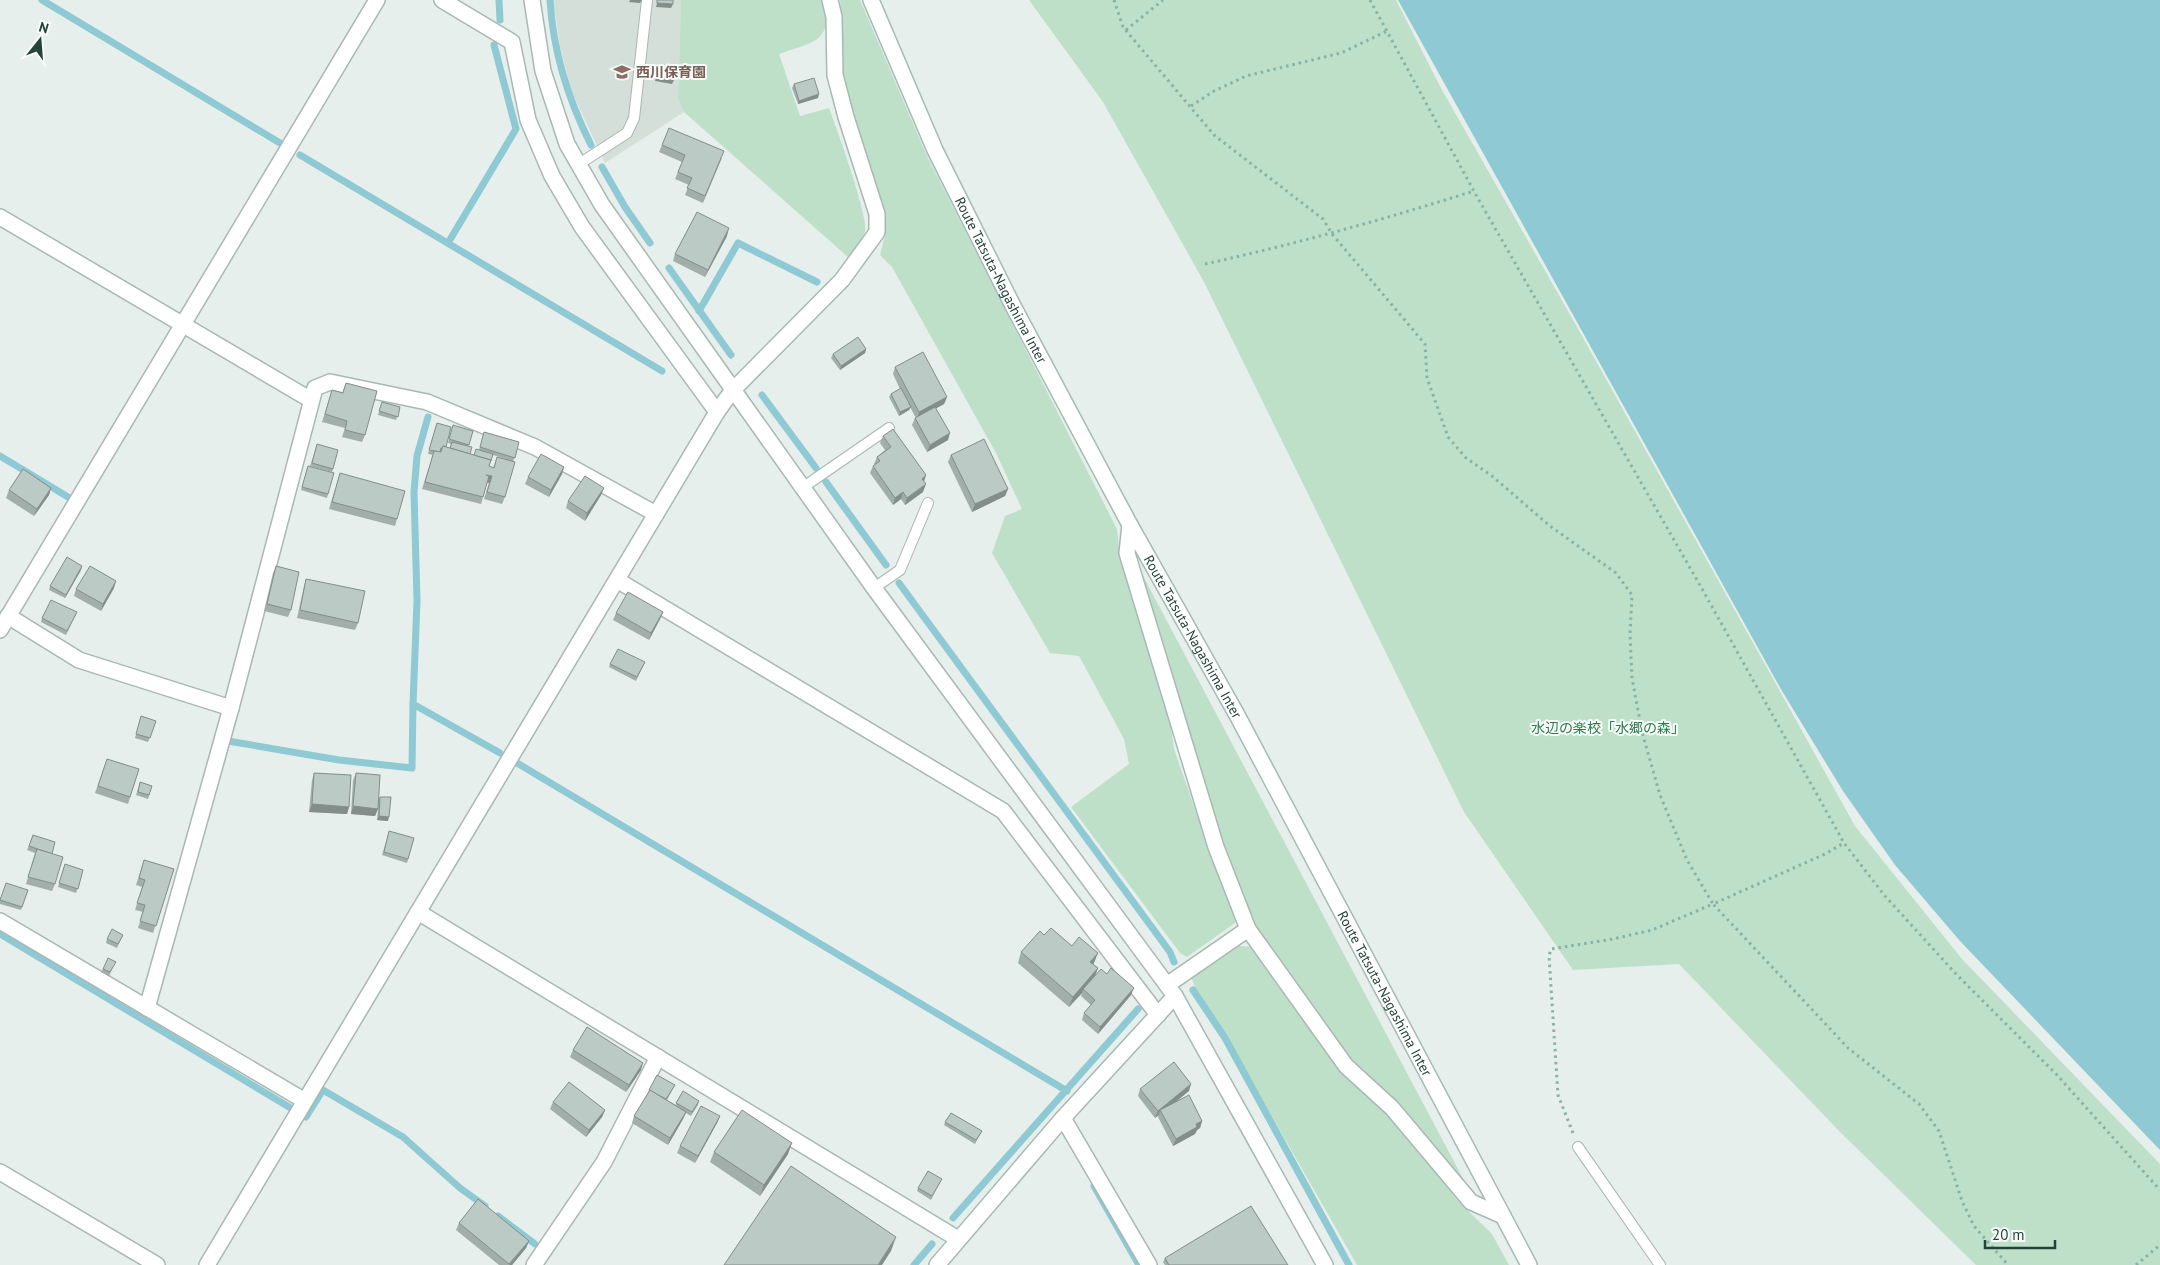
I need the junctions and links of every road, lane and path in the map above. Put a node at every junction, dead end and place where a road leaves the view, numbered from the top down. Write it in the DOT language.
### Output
graph roads {
  1 [pos="377,0"];
  2 [pos="442,0"];
  3 [pos="532,0"];
  4 [pos="647,0"];
  5 [pos="830,0"];
  6 [pos="871,0"];
  7 [pos="1114,0"];
  8 [pos="1163,0"];
  9 [pos="1370,0"];
  10 [pos="1126,30"];
  11 [pos="1387,31"];
  12 [pos="1191,106"];
  13 [pos="579,164"];
  14 [pos="1474,191"];
  15 [pos="0,217"];
  16 [pos="1332,234"];
  17 [pos="1205,264"];
  18 [pos="182,325"];
  19 [pos="732,391"];
  20 [pos="311,400"];
  21 [pos="717,412"];
  22 [pos="889,428"];
  23 [pos="802,488"];
  24 [pos="928,503"];
  25 [pos="656,514"];
  26 [pos="1130,525"];
  27 [pos="617,580"];
  28 [pos="874,588"];
  29 [pos="8,616"];
  30 [pos="0,630"];
  31 [pos="231,708"];
  32 [pos="1844,843"];
  33 [pos="1713,904"];
  34 [pos="418,912"];
  35 [pos="0,921"];
  36 [pos="1248,928"];
  37 [pos="1171,990"];
  38 [pos="147,1008"];
  39 [pos="1158,1015"];
  40 [pos="658,1057"];
  41 [pos="305,1101"];
  42 [pos="1063,1118"];
  43 [pos="1578,1147"];
  44 [pos="0,1172"];
  45 [pos="2160,1190"];
  46 [pos="1503,1216"];
  47 [pos="958,1239"];
  48 [pos="2160,1245"];
  49 [pos="157,1265"];
  50 [pos="207,1265"];
  51 [pos="534,1265"];
  52 [pos="937,1265"];
  53 [pos="1148,1265"];
  54 [pos="1325,1265"];
  55 [pos="1529,1265"];
  56 [pos="1660,1265"];
  57 [pos="2008,1265"];
  58 [pos="2136,1265"];
  1 -- 18 [label="street"];
  2 -- 21 [label="street"];
  3 -- 13 [label="street"];
  4 -- 13 [label="lane"];
  5 -- 19 [label="street"];
  6 -- 26 [label="street, Route Tatsuta-Nagashima Inter"];
  7 -- 10 [label="path"];
  8 -- 10 [label="path"];
  9 -- 11 [label="path"];
  10 -- 12 [label="path"];
  11 -- 12 [label="path"];
  11 -- 14 [label="path"];
  12 -- 16 [label="path"];
  13 -- 19 [label="street"];
  14 -- 16 [label="path"];
  14 -- 32 [label="path"];
  15 -- 18 [label="street"];
  16 -- 17 [label="path"];
  16 -- 33 [label="path"];
  18 -- 20 [label="street"];
  18 -- 29 [label="street"];
  19 -- 21 [label="street"];
  19 -- 23 [label="street"];
  20 -- 25 [label="street"];
  20 -- 31 [label="street"];
  21 -- 25 [label="street"];
  22 -- 23 [label="lane"];
  23 -- 28 [label="street"];
  24 -- 28 [label="lane"];
  25 -- 27 [label="street"];
  26 -- 36 [label="street"];
  26 -- 46 [label="street, Route Tatsuta-Nagashima Inter"];
  27 -- 34 [label="street"];
  27 -- 39 [label="street"];
  28 -- 37 [label="street"];
  29 -- 30 [label="street"];
  29 -- 31 [label="street"];
  31 -- 38 [label="street"];
  32 -- 33 [label="path"];
  32 -- 45 [label="path"];
  33 -- 43 [label="path"];
  33 -- 57 [label="path"];
  34 -- 40 [label="street"];
  34 -- 41 [label="street"];
  35 -- 38 [label="street"];
  36 -- 37 [label="street"];
  36 -- 46 [label="street"];
  37 -- 39 [label="street"];
  37 -- 54 [label="street"];
  38 -- 41 [label="street"];
  39 -- 42 [label="street"];
  40 -- 47 [label="street"];
  40 -- 51 [label="street"];
  41 -- 50 [label="street"];
  42 -- 47 [label="street"];
  42 -- 53 [label="street"];
  43 -- 56 [label="lane"];
  44 -- 49 [label="street"];
  46 -- 55 [label="street, Route Tatsuta-Nagashima Inter"];
  47 -- 52 [label="street"];
  48 -- 58 [label="path"];
}
